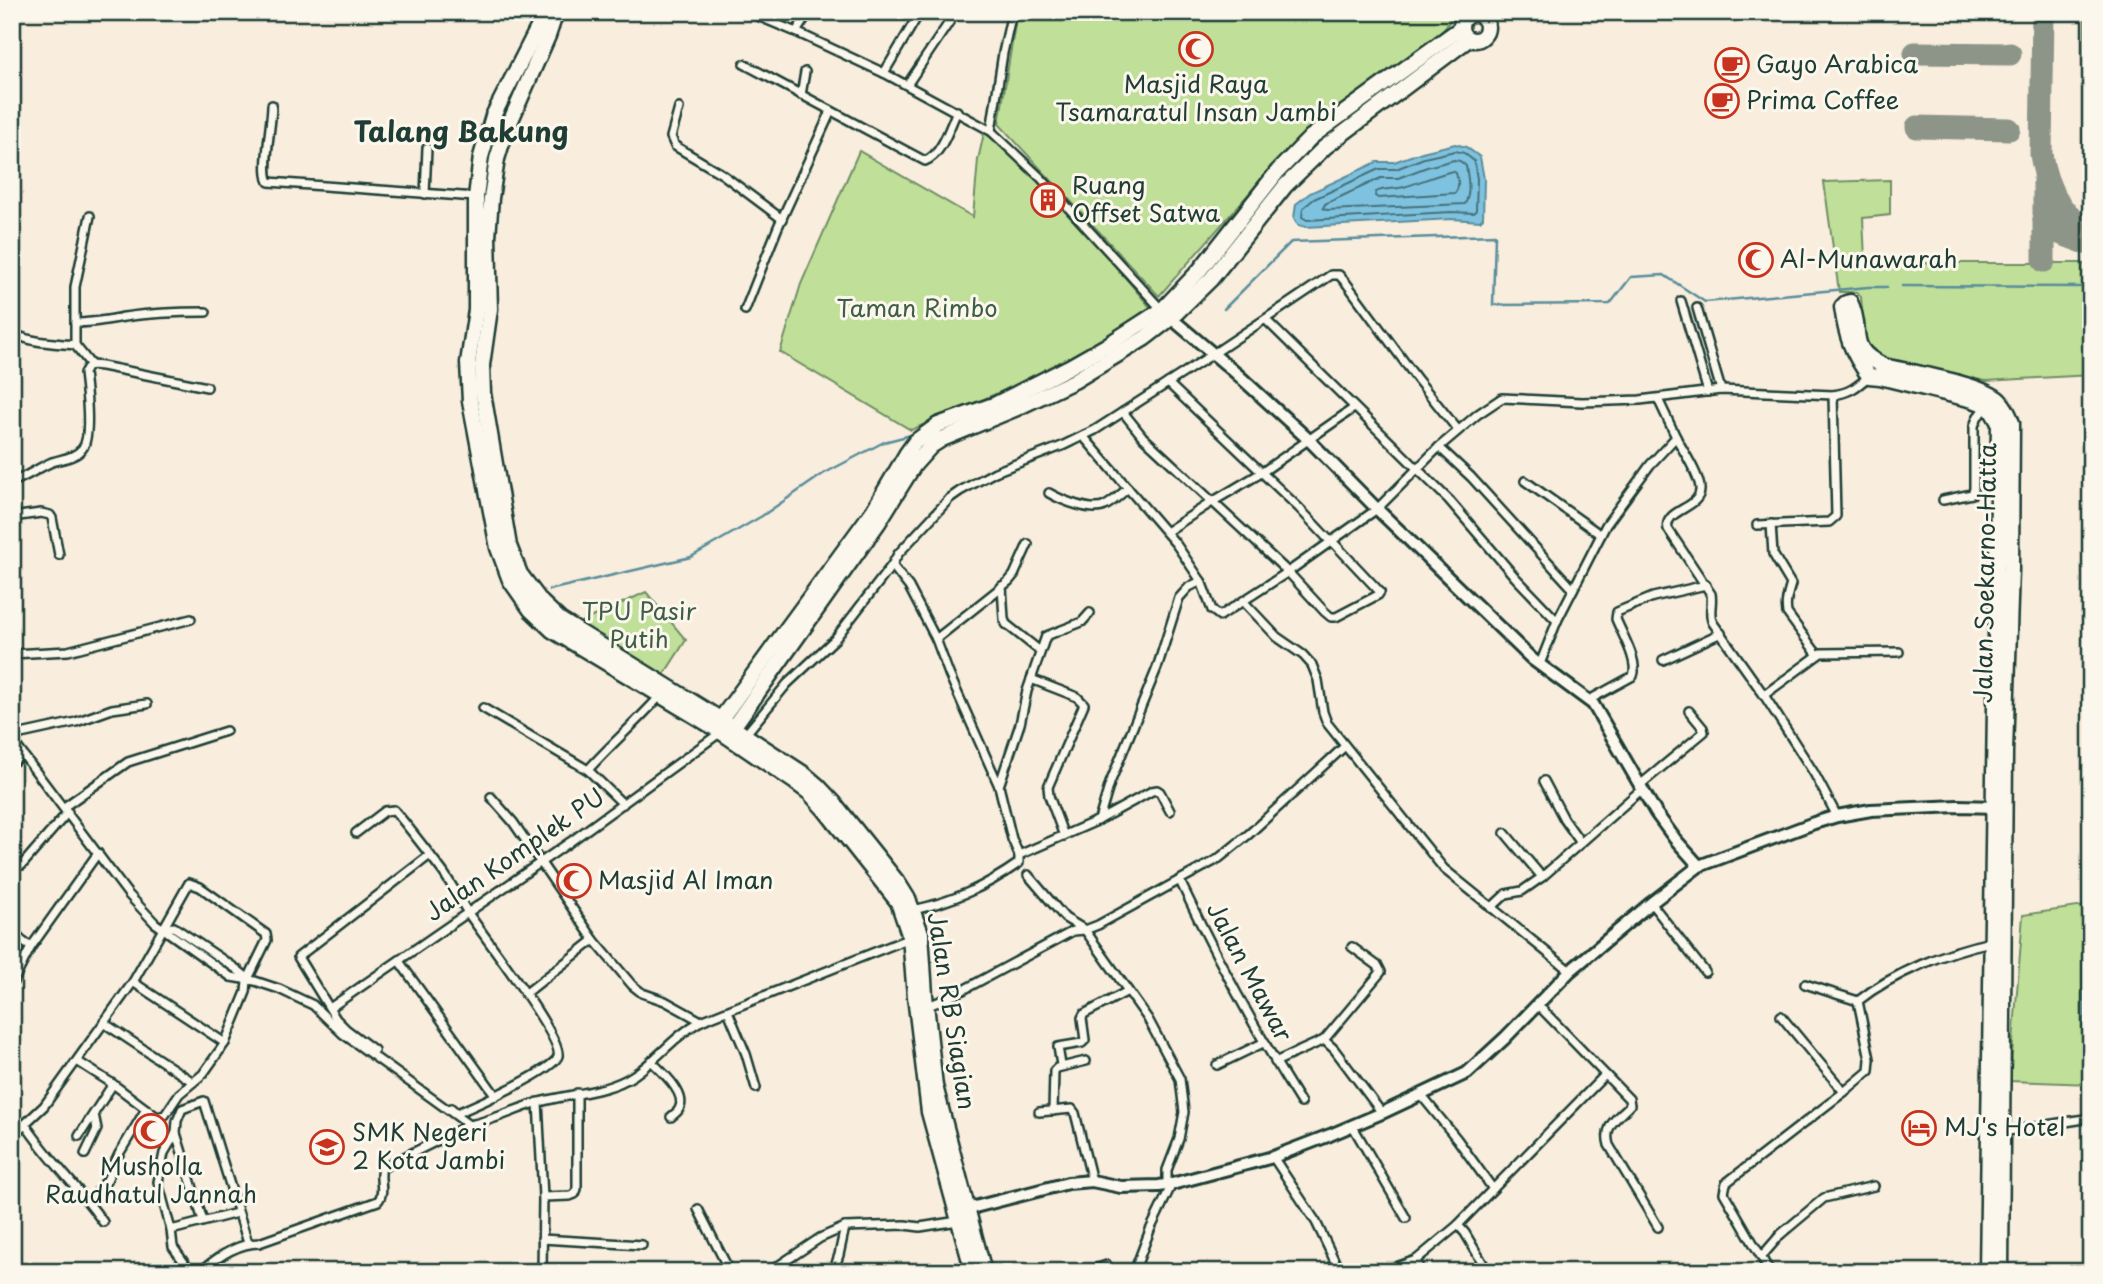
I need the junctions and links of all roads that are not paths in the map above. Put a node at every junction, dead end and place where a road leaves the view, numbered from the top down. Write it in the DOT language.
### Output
graph roads {
  1 [pos="546,12"];
  2 [pos="556,12"];
  3 [pos="748,12"];
  4 [pos="809,12"];
  5 [pos="920,12"];
  6 [pos="956,12"];
  7 [pos="1012,12"];
  8 [pos="1483,15"];
  9 [pos="1466,24"];
  10 [pos="796,32"];
  11 [pos="744,64"];
  12 [pos="805,72"];
  13 [pos="884,73"];
  14 [pos="907,85"];
  15 [pos="801,95"];
  16 [pos="272,105"];
  17 [pos="679,108"];
  18 [pos="831,111"];
  19 [pos="957,111"];
  20 [pos="991,131"];
  21 [pos="427,148"];
  22 [pos="425,194"];
  23 [pos="476,197"];
  24 [pos="90,216"];
  25 [pos="782,219"];
  26 [pos="1681,301"];
  27 [pos="1697,308"];
  28 [pos="745,310"];
  29 [pos="206,312"];
  30 [pos="1167,314"];
  31 [pos="1266,320"];
  32 [pos="75,323"];
  33 [pos="12,331"];
  34 [pos="75,345"];
  35 [pos="1213,354"];
  36 [pos="91,366"];
  37 [pos="1870,376"];
  38 [pos="1912,379"];
  39 [pos="1168,383"];
  40 [pos="207,387"];
  41 [pos="1721,390"];
  42 [pos="1708,392"];
  43 [pos="1833,395"];
  44 [pos="1658,399"];
  45 [pos="1994,403"];
  46 [pos="1354,408"];
  47 [pos="1123,412"];
  48 [pos="1458,430"];
  49 [pos="1083,436"];
  50 [pos="1676,437"];
  51 [pos="1309,440"];
  52 [pos="1439,447"];
  53 [pos="1417,468"];
  54 [pos="1261,473"];
  55 [pos="1525,481"];
  56 [pos="12,482"];
  57 [pos="1128,488"];
  58 [pos="1049,493"];
  59 [pos="1943,500"];
  60 [pos="1212,502"];
  61 [pos="1377,509"];
  62 [pos="498,514"];
  63 [pos="12,517"];
  64 [pos="1771,524"];
  65 [pos="1757,525"];
  66 [pos="1166,532"];
  67 [pos="1601,536"];
  68 [pos="1330,541"];
  69 [pos="1028,544"];
  70 [pos="59,555"];
  71 [pos="892,565"];
  72 [pos="1287,572"];
  73 [pos="1201,581"];
  74 [pos="1706,585"];
  75 [pos="1002,586"];
  76 [pos="1573,589"];
  77 [pos="1243,601"];
  78 [pos="1090,613"];
  79 [pos="191,619"];
  80 [pos="1557,621"];
  81 [pos="1721,633"];
  82 [pos="936,639"];
  83 [pos="1040,651"];
  84 [pos="1899,652"];
  85 [pos="12,654"];
  86 [pos="1817,654"];
  87 [pos="1663,660"];
  88 [pos="1540,664"];
  89 [pos="1031,679"];
  90 [pos="661,695"];
  91 [pos="1764,695"];
  92 [pos="1589,700"];
  93 [pos="147,704"];
  94 [pos="483,708"];
  95 [pos="1689,711"];
  96 [pos="727,729"];
  97 [pos="226,731"];
  98 [pos="12,738"];
  99 [pos="1345,746"];
  100 [pos="22,754"];
  101 [pos="12,763"];
  102 [pos="588,770"];
  103 [pos="1544,781"];
  104 [pos="999,786"];
  105 [pos="1641,787"];
  106 [pos="814,790"];
  107 [pos="491,797"];
  108 [pos="623,804"];
  109 [pos="1999,807"];
  110 [pos="66,810"];
  111 [pos="1170,811"];
  112 [pos="1837,816"];
  113 [pos="1099,820"];
  114 [pos="356,832"];
  115 [pos="1505,833"];
  116 [pos="1064,836"];
  117 [pos="1581,843"];
  118 [pos="98,853"];
  119 [pos="430,855"];
  120 [pos="1019,855"];
  121 [pos="540,862"];
  122 [pos="22,865"];
  123 [pos="1699,866"];
  124 [pos="1028,875"];
  125 [pos="1542,877"];
  126 [pos="1180,881"];
  127 [pos="1651,903"];
  128 [pos="1491,908"];
  129 [pos="913,910"];
  130 [pos="468,912"];
  131 [pos="163,928"];
  132 [pos="12,929"];
  133 [pos="1085,930"];
  134 [pos="910,937"];
  135 [pos="594,940"];
  136 [pos="1991,942"];
  137 [pos="31,947"];
  138 [pos="1352,947"];
  139 [pos="399,961"];
  140 [pos="1570,971"];
  141 [pos="1705,972"];
  142 [pos="247,981"];
  143 [pos="13,982"];
  144 [pos="133,982"];
  145 [pos="1805,984"];
  146 [pos="1128,991"];
  147 [pos="525,994"];
  148 [pos="1858,1001"];
  149 [pos="1537,1004"];
  150 [pos="926,1007"];
  151 [pos="330,1008"];
  152 [pos="728,1011"];
  153 [pos="1781,1016"];
  154 [pos="701,1021"];
  155 [pos="104,1023"];
  156 [pos="1324,1040"];
  157 [pos="1265,1042"];
  158 [pos="225,1043"];
  159 [pos="77,1061"];
  160 [pos="651,1061"];
  161 [pos="1086,1061"];
  162 [pos="1275,1062"];
  163 [pos="1061,1065"];
  164 [pos="1217,1065"];
  165 [pos="1605,1075"];
  166 [pos="193,1082"];
  167 [pos="113,1084"];
  168 [pos="756,1088"];
  169 [pos="1844,1092"];
  170 [pos="577,1093"];
  171 [pos="1421,1095"];
  172 [pos="496,1096"];
  173 [pos="538,1102"];
  174 [pos="1301,1103"];
  175 [pos="146,1110"];
  176 [pos="1053,1111"];
  177 [pos="1039,1112"];
  178 [pos="1382,1113"];
  179 [pos="94,1114"];
  180 [pos="671,1117"];
  181 [pos="2091,1118"];
  182 [pos="25,1124"];
  183 [pos="469,1125"];
  184 [pos="1352,1125"];
  185 [pos="2002,1132"];
  186 [pos="176,1133"];
  187 [pos="12,1136"];
  188 [pos="79,1136"];
  189 [pos="85,1154"];
  190 [pos="1273,1157"];
  191 [pos="1092,1181"];
  192 [pos="1170,1184"];
  193 [pos="1874,1185"];
  194 [pos="1493,1189"];
  195 [pos="544,1196"];
  196 [pos="1995,1200"];
  197 [pos="89,1203"];
  198 [pos="698,1209"];
  199 [pos="967,1209"];
  200 [pos="237,1213"];
  201 [pos="1406,1218"];
  202 [pos="203,1221"];
  203 [pos="958,1221"];
  204 [pos="103,1222"];
  205 [pos="1458,1225"];
  206 [pos="845,1227"];
  207 [pos="1658,1227"];
  208 [pos="171,1230"];
  209 [pos="541,1239"];
  210 [pos="248,1243"];
  211 [pos="642,1245"];
  212 [pos="1762,1256"];
  213 [pos="1416,1260"];
  214 [pos="1107,1265"];
  215 [pos="191,1272"];
  216 [pos="200,1272"];
  217 [pos="542,1272"];
  218 [pos="730,1272"];
  219 [pos="769,1272"];
  220 [pos="833,1272"];
  221 [pos="973,1272"];
  222 [pos="984,1272"];
  223 [pos="1087,1272"];
  224 [pos="1134,1272"];
  225 [pos="1340,1272"];
  226 [pos="1382,1272"];
  227 [pos="1420,1272"];
  228 [pos="1489,1272"];
  229 [pos="1770,1272"];
  230 [pos="1987,1272"];
  231 [pos="2001,1272"];
  1 -- 23 [label="highway"];
  2 -- 62 [label="highway"];
  3 -- 10 [label="street"];
  4 -- 10 [label="street"];
  5 -- 13 [label="street"];
  6 -- 14 [label="street"];
  7 -- 20 [label="street"];
  8 -- 9 [label="highway"];
  8 -- 9 [label="highway"];
  9 -- 30 [label="highway"];
  10 -- 13 [label="street"];
  11 -- 15 [label="street"];
  12 -- 15 [label="street"];
  13 -- 14 [label="street"];
  14 -- 19 [label="street"];
  15 -- 18 [label="street"];
  16 -- 22 [label="street"];
  17 -- 25 [label="street"];
  18 -- 19 [label="street"];
  18 -- 25 [label="street"];
  19 -- 20 [label="street"];
  20 -- 30 [label="street"];
  21 -- 22 [label="street"];
  22 -- 23 [label="street"];
  23 -- 62 [label="highway"];
  24 -- 32 [label="street"];
  25 -- 28 [label="street"];
  26 -- 42 [label="street"];
  27 -- 41 [label="street"];
  29 -- 32 [label="street"];
  30 -- 35 [label="street"];
  30 -- 96 [label="highway"];
  31 -- 35 [label="street, Jalan Komplek PU"];
  31 -- 46 [label="street"];
  31 -- 48 [label="street, Jalan Komplek PU"];
  32 -- 34 [label="street"];
  33 -- 34 [label="street"];
  34 -- 36 [label="street"];
  35 -- 39 [label="street, Jalan Komplek PU"];
  35 -- 51 [label="street"];
  36 -- 40 [label="street"];
  36 -- 56 [label="street"];
  37 -- 38 [label="highway, Jalan Soekarno-Hatta"];
  37 -- 38 [label="highway, Jalan Soekarno-Hatta"];
  37 -- 43 [label="street"];
  38 -- 45 [label="highway, Jalan Soekarno-Hatta"];
  39 -- 47 [label="street, Jalan Komplek PU"];
  39 -- 54 [label="street"];
  41 -- 42 [label="street"];
  41 -- 43 [label="street"];
  42 -- 44 [label="street"];
  43 -- 64 [label="street"];
  44 -- 48 [label="street"];
  44 -- 50 [label="street"];
  45 -- 59 [label="street"];
  45 -- 109 [label="highway, Jalan Soekarno-Hatta"];
  46 -- 51 [label="street"];
  46 -- 53 [label="street"];
  47 -- 49 [label="street, Jalan Komplek PU"];
  47 -- 60 [label="street"];
  48 -- 52 [label="street"];
  49 -- 57 [label="street"];
  49 -- 71 [label="street, Jalan Komplek PU"];
  50 -- 67 [label="street"];
  50 -- 74 [label="street"];
  51 -- 54 [label="street"];
  51 -- 61 [label="street"];
  52 -- 53 [label="street"];
  52 -- 76 [label="street"];
  53 -- 61 [label="street"];
  53 -- 80 [label="street"];
  54 -- 60 [label="street"];
  54 -- 68 [label="street"];
  55 -- 67 [label="street"];
  57 -- 58 [label="street"];
  57 -- 66 [label="street"];
  60 -- 66 [label="street"];
  60 -- 72 [label="street"];
  61 -- 68 [label="street"];
  61 -- 88 [label="street"];
  62 -- 90 [label="highway"];
  62 -- 96 [label="highway"];
  63 -- 70 [label="street"];
  64 -- 65 [label="street"];
  64 -- 86 [label="street"];
  66 -- 73 [label="street"];
  67 -- 76 [label="street"];
  68 -- 72 [label="street"];
  68 -- 72 [label="street"];
  69 -- 75 [label="street"];
  71 -- 82 [label="street"];
  71 -- 96 [label="street, Jalan Komplek PU"];
  72 -- 77 [label="street"];
  73 -- 77 [label="street"];
  73 -- 113 [label="street"];
  74 -- 81 [label="street"];
  74 -- 92 [label="street"];
  75 -- 82 [label="street"];
  75 -- 83 [label="street"];
  76 -- 80 [label="street"];
  77 -- 99 [label="street"];
  78 -- 83 [label="street"];
  79 -- 85 [label="street"];
  80 -- 88 [label="street"];
  81 -- 87 [label="street"];
  81 -- 91 [label="street"];
  82 -- 104 [label="street"];
  83 -- 89 [label="street"];
  84 -- 86 [label="street"];
  86 -- 91 [label="street"];
  88 -- 92 [label="street"];
  89 -- 104 [label="street"];
  89 -- 116 [label="street"];
  90 -- 96 [label="highway"];
  90 -- 102 [label="street"];
  91 -- 112 [label="street"];
  92 -- 105 [label="street"];
  93 -- 98 [label="street"];
  94 -- 102 [label="street"];
  95 -- 105 [label="street"];
  96 -- 106 [label="highway"];
  96 -- 108 [label="street, Jalan Komplek PU"];
  97 -- 110 [label="street"];
  98 -- 100 [label="street"];
  99 -- 126 [label="street"];
  99 -- 128 [label="street"];
  100 -- 101 [label="street"];
  100 -- 110 [label="street"];
  102 -- 108 [label="street"];
  103 -- 117 [label="street"];
  104 -- 120 [label="street"];
  105 -- 117 [label="street"];
  105 -- 123 [label="street"];
  106 -- 129 [label="highway, Jalan RB Siagian"];
  106 -- 134 [label="highway, Jalan RB Siagian"];
  107 -- 121 [label="street"];
  108 -- 121 [label="street, Jalan Komplek PU"];
  109 -- 112 [label="street"];
  109 -- 136 [label="highway, Jalan Soekarno-Hatta"];
  109 -- 185 [label="highway, Jalan Soekarno-Hatta"];
  110 -- 118 [label="street"];
  110 -- 122 [label="street"];
  111 -- 113 [label="street"];
  112 -- 123 [label="street"];
  113 -- 116 [label="street"];
  114 -- 119 [label="street"];
  115 -- 125 [label="street"];
  116 -- 120 [label="street"];
  117 -- 125 [label="street"];
  118 -- 131 [label="street"];
  118 -- 137 [label="street"];
  119 -- 130 [label="street"];
  119 -- 151 [label="street"];
  120 -- 129 [label="street"];
  121 -- 130 [label="street, Jalan Komplek PU"];
  121 -- 135 [label="street"];
  123 -- 127 [label="street"];
  124 -- 133 [label="street"];
  125 -- 128 [label="street"];
  126 -- 133 [label="street"];
  126 -- 157 [label="street, Jalan Mawar"];
  127 -- 140 [label="street"];
  127 -- 141 [label="street"];
  128 -- 140 [label="street"];
  129 -- 150 [label="highway, Jalan RB Siagian"];
  130 -- 139 [label="street, Jalan Komplek PU"];
  130 -- 147 [label="street"];
  131 -- 142 [label="street"];
  131 -- 142 [label="street"];
  131 -- 144 [label="street"];
  132 -- 137 [label="street"];
  133 -- 146 [label="street"];
  133 -- 150 [label="street"];
  134 -- 152 [label="street"];
  134 -- 203 [label="highway, Jalan RB Siagian"];
  135 -- 147 [label="street"];
  135 -- 154 [label="street"];
  136 -- 148 [label="street"];
  136 -- 196 [label="highway, Jalan Soekarno-Hatta"];
  137 -- 143 [label="street"];
  138 -- 156 [label="street"];
  139 -- 151 [label="street, Jalan Komplek PU"];
  139 -- 172 [label="street"];
  140 -- 149 [label="street"];
  142 -- 158 [label="street"];
  142 -- 183 [label="street"];
  144 -- 155 [label="street"];
  144 -- 158 [label="street"];
  145 -- 148 [label="street"];
  146 -- 163 [label="street"];
  146 -- 192 [label="street"];
  147 -- 172 [label="street"];
  148 -- 169 [label="street"];
  149 -- 165 [label="street"];
  149 -- 171 [label="street"];
  150 -- 199 [label="highway, Jalan RB Siagian"];
  151 -- 172 [label="street"];
  152 -- 154 [label="street"];
  152 -- 168 [label="street"];
  153 -- 169 [label="street"];
  154 -- 160 [label="street"];
  155 -- 159 [label="street"];
  155 -- 166 [label="street"];
  156 -- 162 [label="street, Jalan Mawar"];
  156 -- 178 [label="street, Jalan Mawar"];
  157 -- 162 [label="street, Jalan Mawar"];
  157 -- 164 [label="street"];
  158 -- 166 [label="street"];
  159 -- 167 [label="street"];
  159 -- 182 [label="street"];
  160 -- 170 [label="street"];
  160 -- 180 [label="street"];
  161 -- 163 [label="street"];
  162 -- 174 [label="street"];
  163 -- 176 [label="street"];
  165 -- 194 [label="street"];
  165 -- 207 [label="street"];
  166 -- 175 [label="street"];
  167 -- 175 [label="street"];
  167 -- 179 [label="street"];
  169 -- 212 [label="street"];
  170 -- 173 [label="street"];
  170 -- 195 [label="street"];
  171 -- 178 [label="street"];
  171 -- 194 [label="street"];
  173 -- 183 [label="street"];
  173 -- 195 [label="street"];
  175 -- 197 [label="street"];
  176 -- 177 [label="street"];
  176 -- 191 [label="street"];
  178 -- 184 [label="street"];
  179 -- 188 [label="street"];
  179 -- 189 [label="street"];
  181 -- 185 [label="street"];
  182 -- 187 [label="street"];
  182 -- 197 [label="street"];
  183 -- 210 [label="street"];
  184 -- 190 [label="street"];
  184 -- 201 [label="street"];
  185 -- 196 [label="highway, Jalan Soekarno-Hatta"];
  186 -- 200 [label="street"];
  186 -- 202 [label="street"];
  186 -- 208 [label="street"];
  190 -- 192 [label="street"];
  190 -- 225 [label="street"];
  191 -- 192 [label="street"];
  191 -- 199 [label="street"];
  192 -- 224 [label="street"];
  193 -- 212 [label="street"];
  194 -- 205 [label="street"];
  195 -- 209 [label="street"];
  196 -- 230 [label="highway, Jalan Soekarno-Hatta"];
  196 -- 231 [label="highway, Jalan Soekarno-Hatta"];
  197 -- 204 [label="street"];
  198 -- 218 [label="street"];
  199 -- 222 [label="highway, Jalan RB Siagian"];
  200 -- 202 [label="street"];
  200 -- 210 [label="street"];
  202 -- 208 [label="street"];
  203 -- 206 [label="street"];
  203 -- 221 [label="highway, Jalan RB Siagian"];
  205 -- 213 [label="street"];
  205 -- 228 [label="street"];
  206 -- 219 [label="street"];
  206 -- 220 [label="street"];
  208 -- 215 [label="street"];
  209 -- 211 [label="street"];
  209 -- 217 [label="street"];
  210 -- 216 [label="street"];
  212 -- 229 [label="street"];
  213 -- 226 [label="street"];
  213 -- 227 [label="street"];
  214 -- 223 [label="street"];
}
